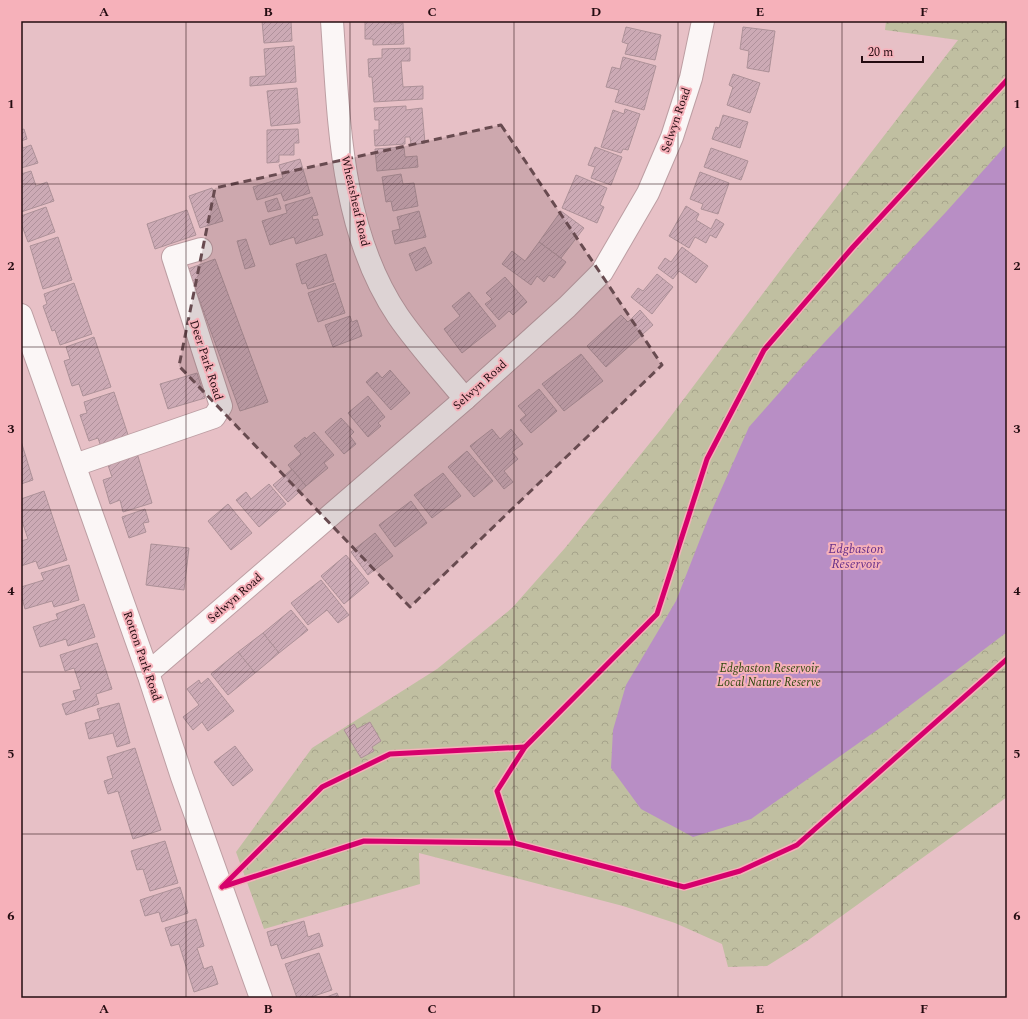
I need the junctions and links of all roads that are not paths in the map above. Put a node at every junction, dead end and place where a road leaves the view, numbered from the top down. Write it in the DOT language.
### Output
graph roads {
  1 [pos="332,21"];
  2 [pos="703,21"];
  3 [pos="201,249"];
  4 [pos="22,322"];
  5 [pos="465,398"];
  6 [pos="75,465"];
  7 [pos="148,673"];
  8 [pos="261,998"];
  1 -- 5 [label="street, Wheatsheaf Road"];
  2 -- 5 [label="street, Selwyn Road"];
  3 -- 6 [label="street, Deer Park Road"];
  4 -- 6 [label="street, Rotton Park Road"];
  5 -- 7 [label="street, Selwyn Road"];
  6 -- 7 [label="street, Rotton Park Road"];
  7 -- 8 [label="street, Rotton Park Road"];
}
